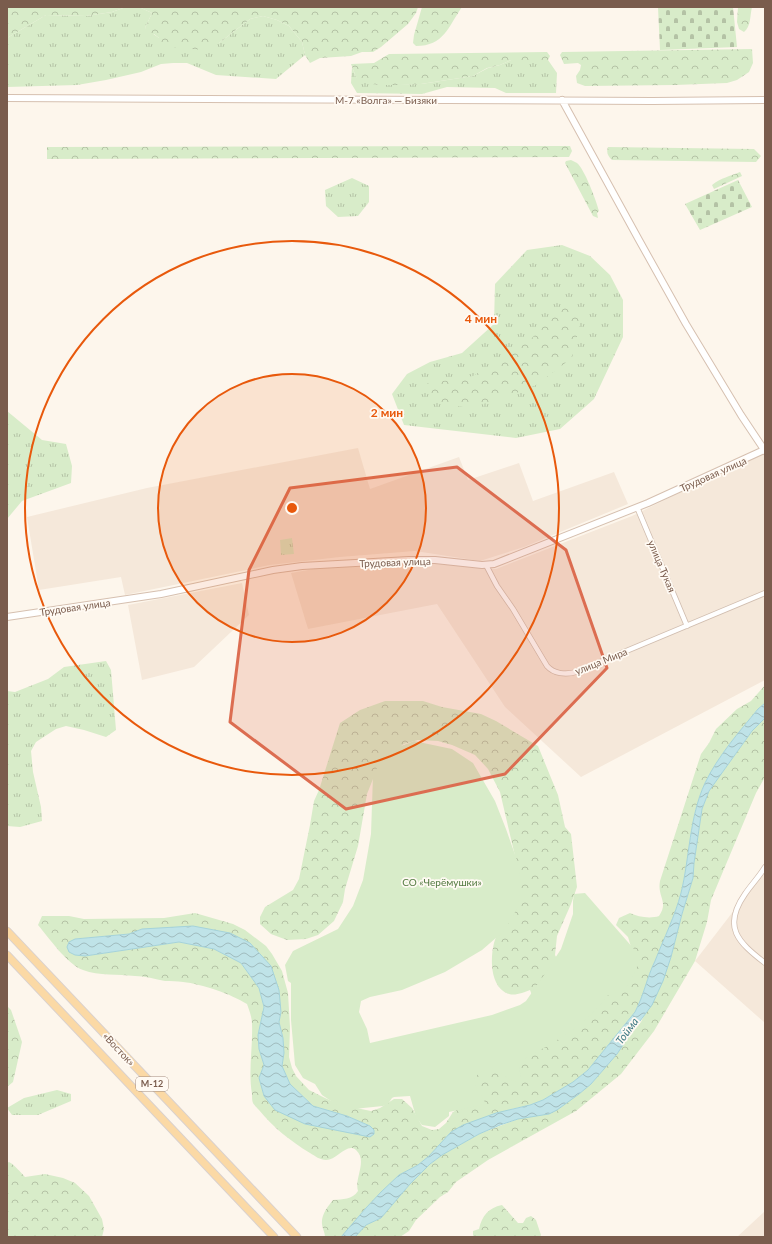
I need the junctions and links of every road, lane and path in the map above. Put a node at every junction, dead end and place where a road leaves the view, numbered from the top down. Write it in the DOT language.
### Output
graph roads {
  1 [pos="7,98"];
  2 [pos="562,100"];
  3 [pos="765,100"];
  4 [pos="764,450"];
  5 [pos="637,507"];
  6 [pos="486,565"];
  7 [pos="765,593"];
  8 [pos="7,617"];
  9 [pos="687,626"];
  10 [pos="765,867"];
  11 [pos="7,931"];
  12 [pos="7,954"];
  13 [pos="765,963"];
  14 [pos="274,1237"];
  15 [pos="297,1237"];
  1 -- 2 [label="street, М-7 «Волга» — Бизяки"];
  2 -- 3 [label="street, М-7 «Волга» — Бизяки"];
  2 -- 4 [label="street"];
  4 -- 5 [label="street, Трудовая улица"];
  5 -- 6 [label="street, Трудовая улица"];
  5 -- 9 [label="street, улица Тукая"];
  6 -- 8 [label="street, Трудовая улица"];
  6 -- 9 [label="street, улица Мира"];
  7 -- 9 [label="street, улица Мира"];
  10 -- 13 [label="street"];
  11 -- 15 [label="main road, «Восток» / М-12"];
  12 -- 14 [label="main road, «Восток» / М-12"];
}
